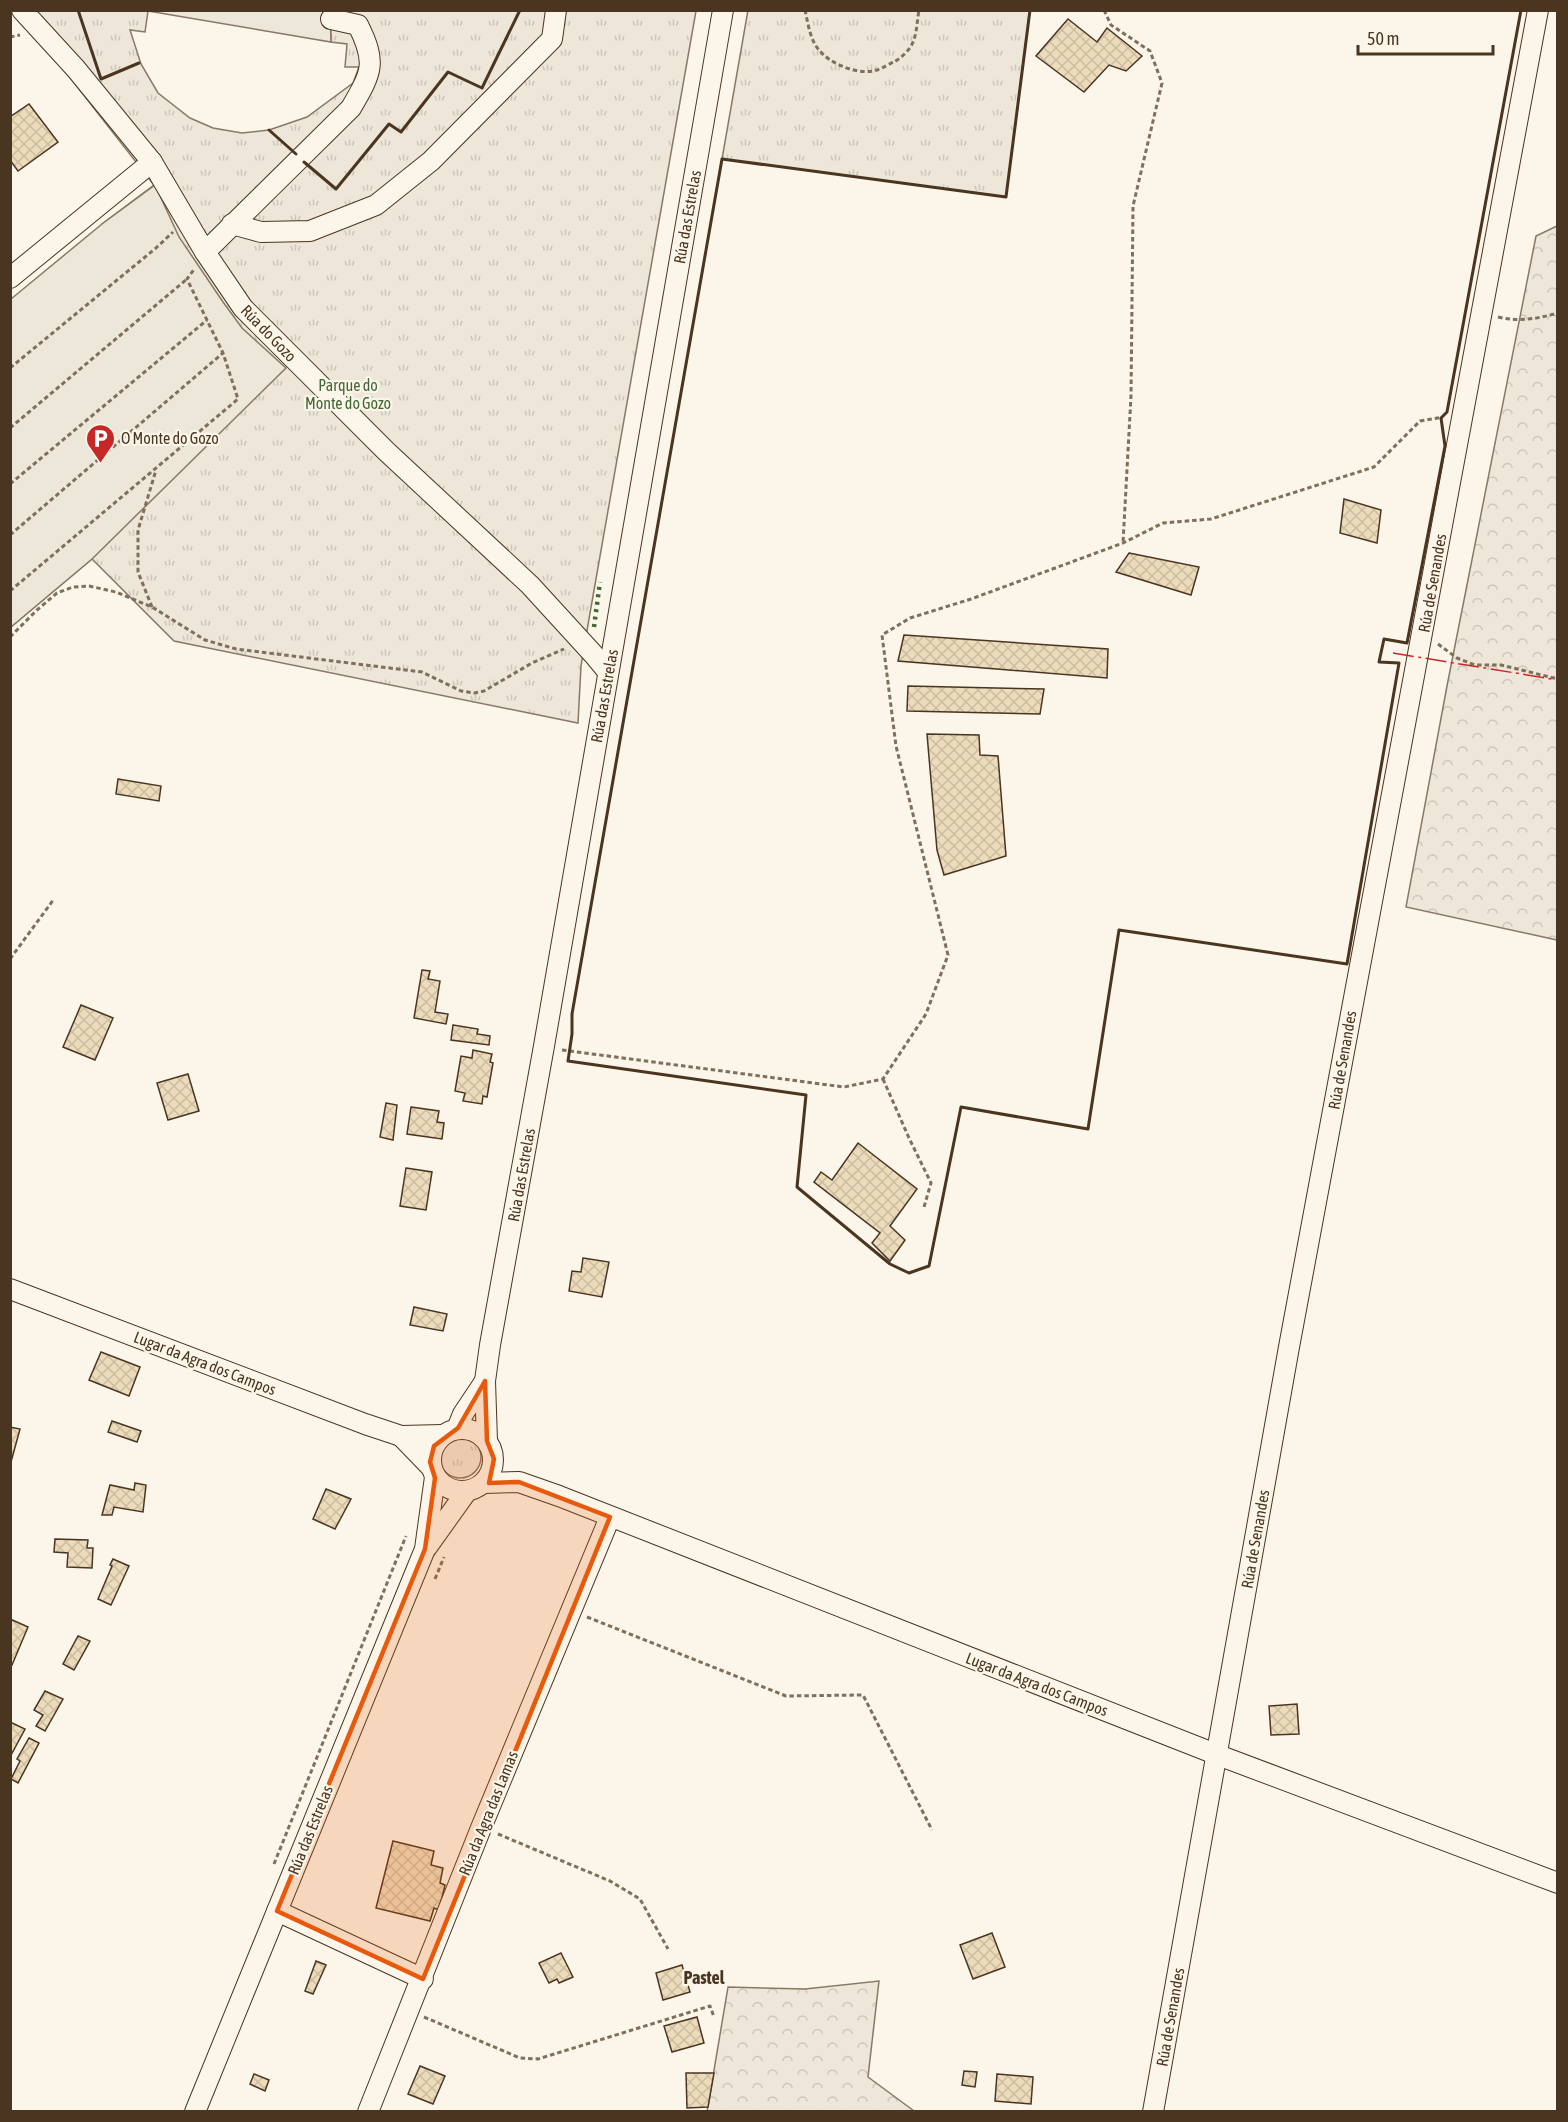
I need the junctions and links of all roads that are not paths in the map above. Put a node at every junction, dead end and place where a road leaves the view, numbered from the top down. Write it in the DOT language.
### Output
graph roads {
  1 [pos="22,10"];
  2 [pos="556,10"];
  3 [pos="723,10"];
  4 [pos="1538,10"];
  5 [pos="331,19"];
  6 [pos="152,162"];
  7 [pos="232,224"];
  8 [pos="205,252"];
  9 [pos="10,278"];
  10 [pos="608,672"];
  11 [pos="10,1289"];
  12 [pos="485,1381"];
  13 [pos="450,1432"];
  14 [pos="401,1436"];
  15 [pos="490,1448"];
  16 [pos="433,1472"];
  17 [pos="519,1482"];
  18 [pos="475,1487"];
  19 [pos="610,1517"];
  20 [pos="426,1549"];
  21 [pos="1218,1755"];
  22 [pos="1557,1883"];
  23 [pos="277,1911"];
  24 [pos="423,1979"];
  25 [pos="195,2112"];
  26 [pos="369,2112"];
  27 [pos="1153,2112"];
  1 -- 6 [label="street, Rúa do Gozo"];
  2 -- 7 [label="street"];
  3 -- 10 [label="street, Rúa das Estrelas"];
  4 -- 21 [label="street, Rúa de Senandes"];
  5 -- 7 [label="street"];
  6 -- 8 [label="street, Rúa do Gozo"];
  6 -- 9 [label="street"];
  7 -- 8 [label="street"];
  8 -- 10 [label="street, Rúa do Gozo"];
  10 -- 12 [label="street, Rúa das Estrelas"];
  11 -- 14 [label="street, Lugar da Agra dos Campos"];
  12 -- 13 [label="street, Rúa das Estrelas"];
  12 -- 15 [label="street, Rúa das Estrelas"];
  13 -- 14 [label="street, Lugar da Agra dos Campos"];
  13 -- 15 [label="street"];
  13 -- 16 [label="street"];
  14 -- 16 [label="street, Lugar da Agra dos Campos"];
  15 -- 17 [label="street, Lugar da Agra dos Campos"];
  15 -- 18 [label="street"];
  16 -- 18 [label="street"];
  16 -- 20 [label="street, Rúa das Estrelas"];
  17 -- 18 [label="street, Lugar da Agra dos Campos"];
  17 -- 19 [label="street, Lugar da Agra dos Campos"];
  18 -- 20 [label="street, Rúa das Estrelas"];
  19 -- 21 [label="street, Lugar da Agra dos Campos"];
  19 -- 24 [label="street, Rúa da Agra das Lamas"];
  20 -- 23 [label="street, Rúa das Estrelas"];
  21 -- 22 [label="street, Lugar da Agra dos Campos"];
  21 -- 27 [label="street, Rúa de Senandes"];
  23 -- 24 [label="street"];
  23 -- 25 [label="street, Rúa das Estrelas"];
  24 -- 26 [label="street, Rúa da Agra das Lamas"];
}
